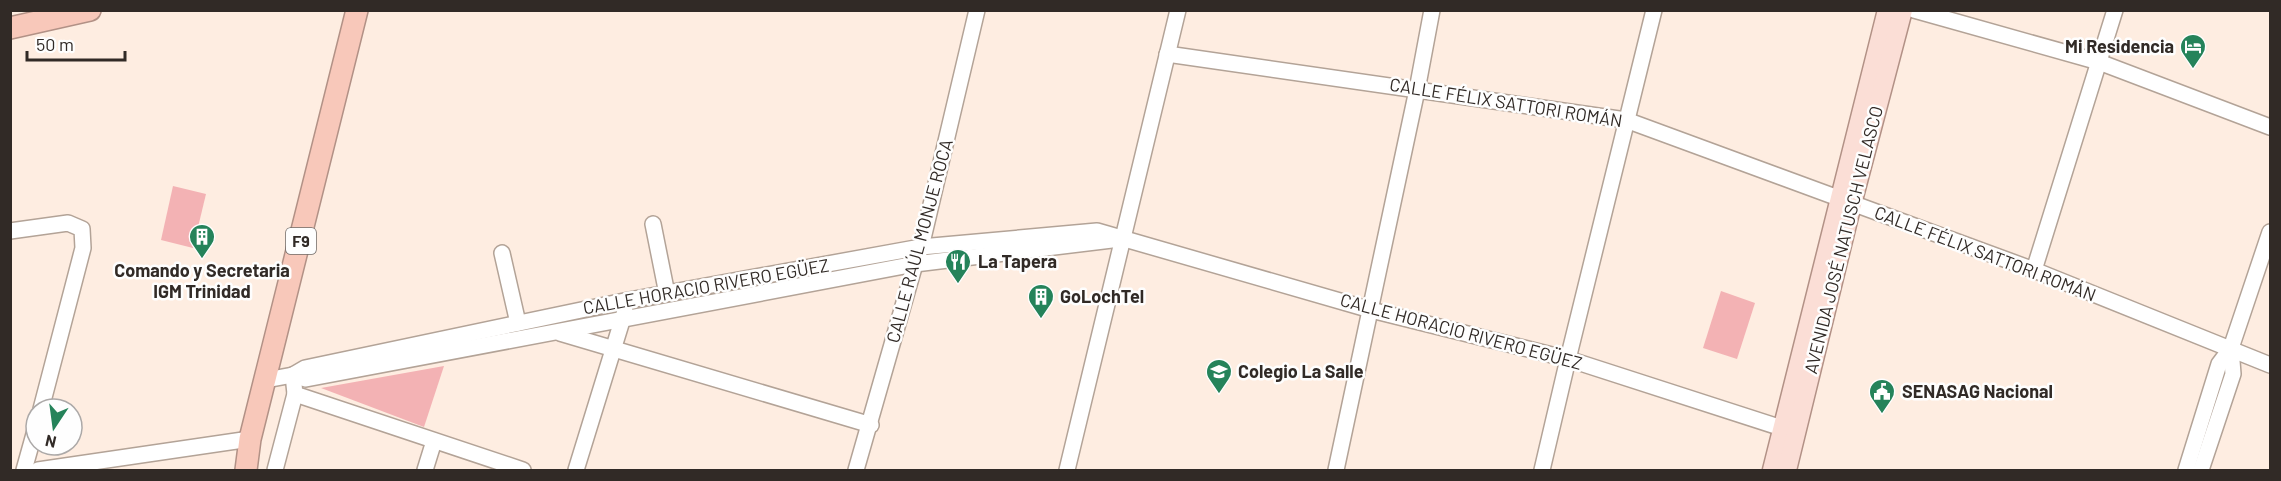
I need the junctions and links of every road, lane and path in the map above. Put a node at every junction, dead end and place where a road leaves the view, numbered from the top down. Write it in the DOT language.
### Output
graph roads {
  1 [pos="90,10"];
  2 [pos="357,10"];
  3 [pos="976,10"];
  4 [pos="1178,10"];
  5 [pos="1432,10"];
  6 [pos="1654,10"];
  7 [pos="1887,10"];
  8 [pos="1903,10"];
  9 [pos="1914,10"];
  10 [pos="2115,10"];
  11 [pos="10,28"];
  12 [pos="1167,54"];
  13 [pos="2099,62"];
  14 [pos="1417,90"];
  15 [pos="1626,120"];
  16 [pos="2271,127"];
  17 [pos="1846,202"];
  18 [pos="653,224"];
  19 [pos="10,231"];
  20 [pos="2271,232"];
  21 [pos="1123,239"];
  22 [pos="921,248"];
  23 [pos="502,253"];
  24 [pos="915,264"];
  25 [pos="2034,270"];
  26 [pos="667,294"];
  27 [pos="629,300"];
  28 [pos="1371,310"];
  29 [pos="555,315"];
  30 [pos="622,318"];
  31 [pos="518,323"];
  32 [pos="555,332"];
  33 [pos="614,348"];
  34 [pos="2231,348"];
  35 [pos="1568,359"];
  36 [pos="2271,365"];
  37 [pos="293,375"];
  38 [pos="266,380"];
  39 [pos="295,394"];
  40 [pos="44,397"];
  41 [pos="870,425"];
  42 [pos="1790,430"];
  43 [pos="250,439"];
  44 [pos="434,441"];
  45 [pos="38,471"];
  46 [pos="246,471"];
  47 [pos="275,471"];
  48 [pos="425,471"];
  49 [pos="523,471"];
  50 [pos="576,471"];
  51 [pos="856,471"];
  52 [pos="1068,471"];
  53 [pos="1336,471"];
  54 [pos="1542,471"];
  55 [pos="1772,471"];
  56 [pos="1787,471"];
  57 [pos="2186,471"];
  58 [pos="2201,471"];
  1 -- 11 [label="highway"];
  2 -- 38 [label="highway, F9"];
  3 -- 22 [label="street, CALLE RAÚL MONJE ROCA"];
  4 -- 12 [label="street"];
  5 -- 14 [label="street"];
  6 -- 15 [label="street"];
  7 -- 17 [label="main road, AVENIDA JOSÉ NATUSCH VELASCO"];
  8 -- 17 [label="main road, AVENIDA JOSÉ NATUSCH VELASCO"];
  9 -- 13 [label="street"];
  10 -- 13 [label="street"];
  12 -- 14 [label="street, CALLE FÉLIX SATTORI ROMÁN"];
  12 -- 21 [label="street"];
  13 -- 16 [label="street"];
  13 -- 25 [label="street"];
  14 -- 15 [label="street, CALLE FÉLIX SATTORI ROMÁN"];
  14 -- 28 [label="street"];
  15 -- 17 [label="street, CALLE FÉLIX SATTORI ROMÁN"];
  15 -- 35 [label="street"];
  17 -- 25 [label="street, CALLE FÉLIX SATTORI ROMÁN"];
  17 -- 42 [label="main road, AVENIDA JOSÉ NATUSCH VELASCO"];
  18 -- 26 [label="street"];
  19 -- 40 [label="street"];
  20 -- 34 [label="street"];
  21 -- 22 [label="street, CALLE HORACIO RIVERO EGÜEZ"];
  21 -- 24 [label="street, CALLE HORACIO RIVERO EGÜEZ"];
  21 -- 28 [label="street, CALLE HORACIO RIVERO EGÜEZ"];
  21 -- 52 [label="street"];
  22 -- 24 [label="street, CALLE RAÚL MONJE ROCA"];
  22 -- 26 [label="street, CALLE HORACIO RIVERO EGÜEZ"];
  23 -- 31 [label="street"];
  24 -- 30 [label="street, CALLE HORACIO RIVERO EGÜEZ"];
  24 -- 41 [label="street, CALLE RAÚL MONJE ROCA"];
  25 -- 34 [label="street, CALLE FÉLIX SATTORI ROMÁN"];
  26 -- 27 [label="street, CALLE HORACIO RIVERO EGÜEZ"];
  27 -- 29 [label="street, CALLE HORACIO RIVERO EGÜEZ"];
  27 -- 30 [label="street"];
  28 -- 35 [label="street, CALLE HORACIO RIVERO EGÜEZ"];
  28 -- 53 [label="street"];
  29 -- 31 [label="street, CALLE HORACIO RIVERO EGÜEZ"];
  29 -- 32 [label="street"];
  30 -- 32 [label="street, CALLE HORACIO RIVERO EGÜEZ"];
  30 -- 33 [label="street"];
  31 -- 37 [label="street, CALLE HORACIO RIVERO EGÜEZ"];
  32 -- 33 [label="street"];
  32 -- 37 [label="street, CALLE HORACIO RIVERO EGÜEZ"];
  33 -- 41 [label="street"];
  33 -- 50 [label="street"];
  34 -- 36 [label="street, CALLE FÉLIX SATTORI ROMÁN"];
  34 -- 57 [label="street"];
  34 -- 58 [label="street"];
  35 -- 42 [label="street, CALLE HORACIO RIVERO EGÜEZ"];
  35 -- 54 [label="street"];
  37 -- 38 [label="street, CALLE HORACIO RIVERO EGÜEZ"];
  37 -- 39 [label="street"];
  38 -- 43 [label="highway, F9"];
  39 -- 44 [label="street"];
  39 -- 47 [label="street"];
  41 -- 51 [label="street, CALLE RAÚL MONJE ROCA"];
  42 -- 55 [label="main road, AVENIDA JOSÉ NATUSCH VELASCO"];
  42 -- 56 [label="main road, AVENIDA JOSÉ NATUSCH VELASCO"];
  43 -- 45 [label="street"];
  43 -- 46 [label="highway, F9"];
  44 -- 48 [label="street"];
  44 -- 49 [label="street"];
}
